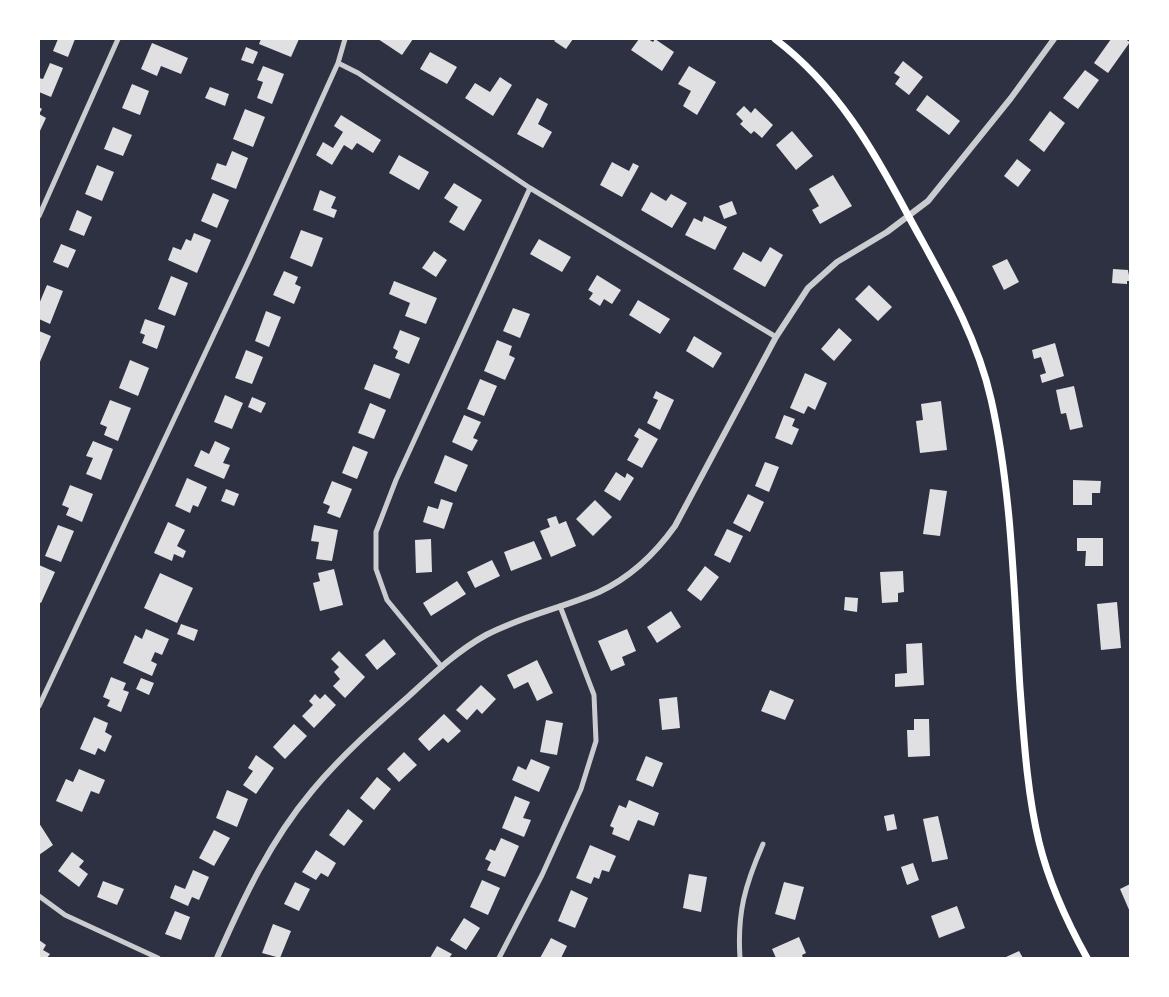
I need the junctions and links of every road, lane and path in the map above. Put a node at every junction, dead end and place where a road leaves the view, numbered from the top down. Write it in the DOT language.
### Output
graph roads {
  1 [pos="118,39"];
  2 [pos="345,39"];
  3 [pos="774,39"];
  4 [pos="1054,39"];
  5 [pos="338,63"];
  6 [pos="530,188"];
  7 [pos="39,216"];
  8 [pos="909,216"];
  9 [pos="776,336"];
  10 [pos="560,606"];
  11 [pos="442,667"];
  12 [pos="39,706"];
  13 [pos="763,844"];
  14 [pos="39,896"];
  15 [pos="158,958"];
  16 [pos="217,958"];
  17 [pos="499,958"];
  18 [pos="740,958"];
  19 [pos="1087,958"];
  1 -- 7 [label="street"];
  2 -- 5 [label="street"];
  3 -- 8 [label="main road"];
  4 -- 8 [label="street"];
  5 -- 6 [label="street"];
  5 -- 12 [label="street"];
  6 -- 9 [label="street"];
  6 -- 11 [label="street"];
  8 -- 9 [label="street"];
  8 -- 19 [label="main road"];
  9 -- 10 [label="street"];
  10 -- 11 [label="street"];
  10 -- 17 [label="street"];
  11 -- 16 [label="street"];
  13 -- 18 [label="street"];
  14 -- 15 [label="street"];
}
